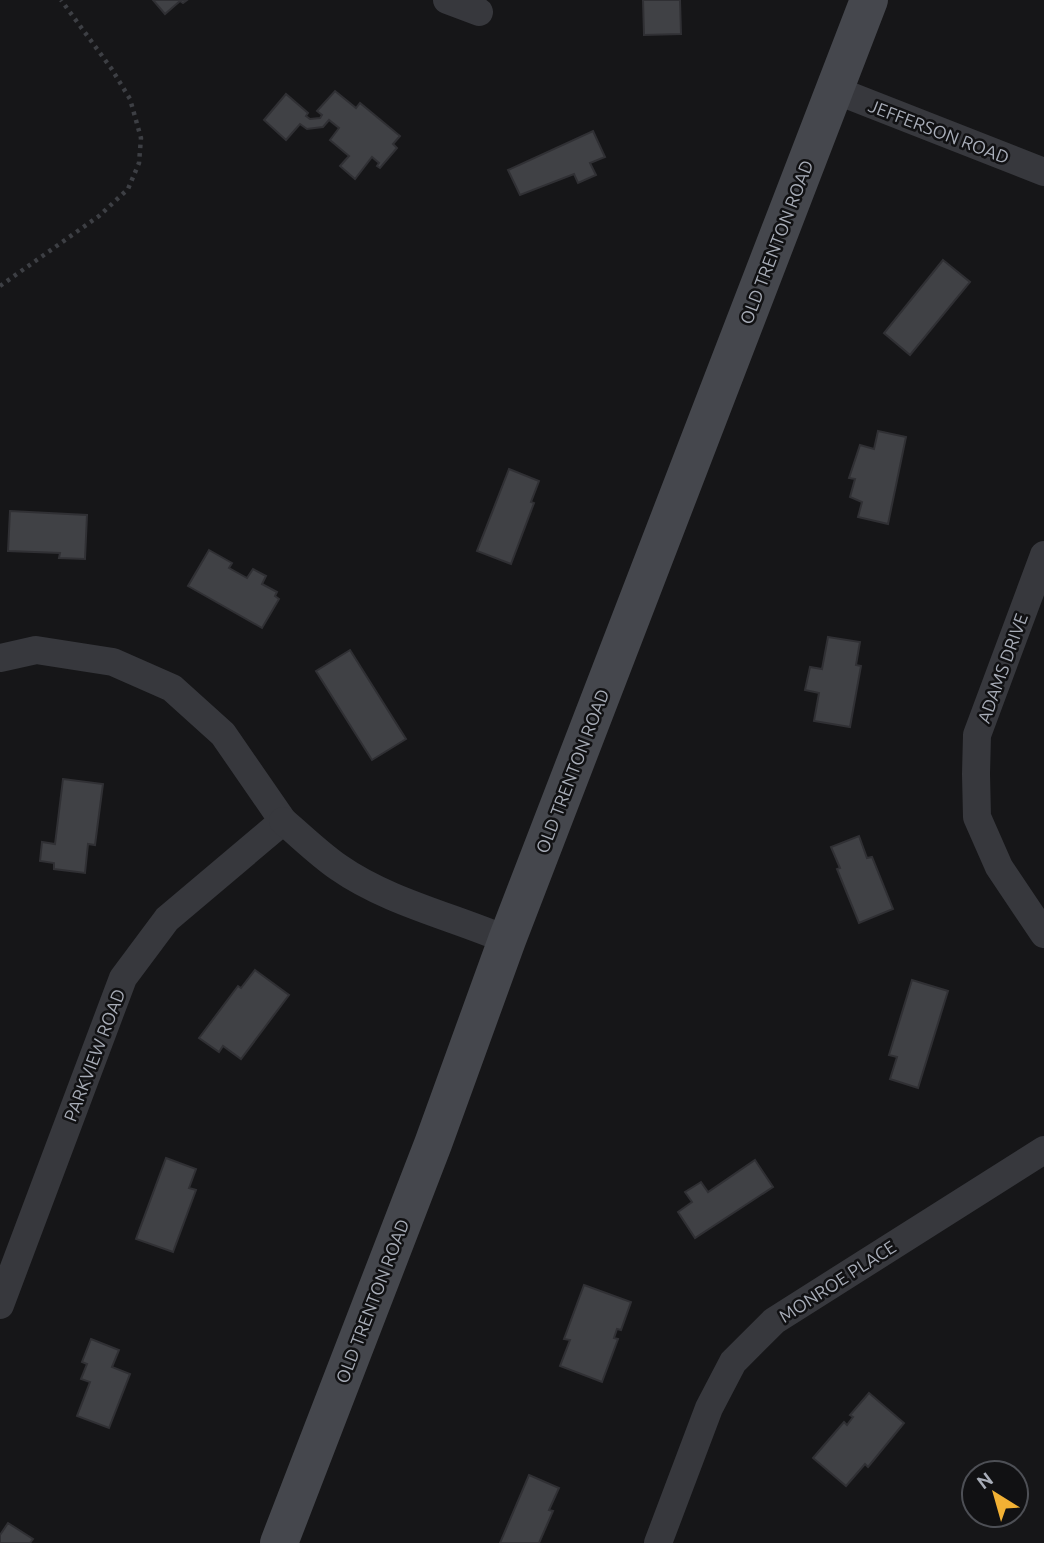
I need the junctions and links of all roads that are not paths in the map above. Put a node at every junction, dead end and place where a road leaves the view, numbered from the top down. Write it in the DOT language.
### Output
graph roads {
  1 [pos="447,0"];
  2 [pos="869,0"];
  3 [pos="479,12"];
  4 [pos="835,90"];
  5 [pos="1044,172"];
  6 [pos="1044,555"];
  7 [pos="0,658"];
  8 [pos="283,821"];
  9 [pos="1044,934"];
  10 [pos="507,940"];
  11 [pos="1044,1150"];
  12 [pos="0,1305"];
  13 [pos="279,1543"];
  14 [pos="657,1543"];
  1 -- 3 [label="street"];
  2 -- 4 [label="main road, OLD TRENTON ROAD"];
  4 -- 5 [label="street, JEFFERSON ROAD"];
  4 -- 10 [label="main road, OLD TRENTON ROAD"];
  6 -- 9 [label="street, ADAMS DRIVE"];
  7 -- 8 [label="street"];
  8 -- 10 [label="street"];
  8 -- 12 [label="street, PARKVIEW ROAD"];
  10 -- 13 [label="main road, OLD TRENTON ROAD"];
  11 -- 14 [label="street, MONROE PLACE"];
}
